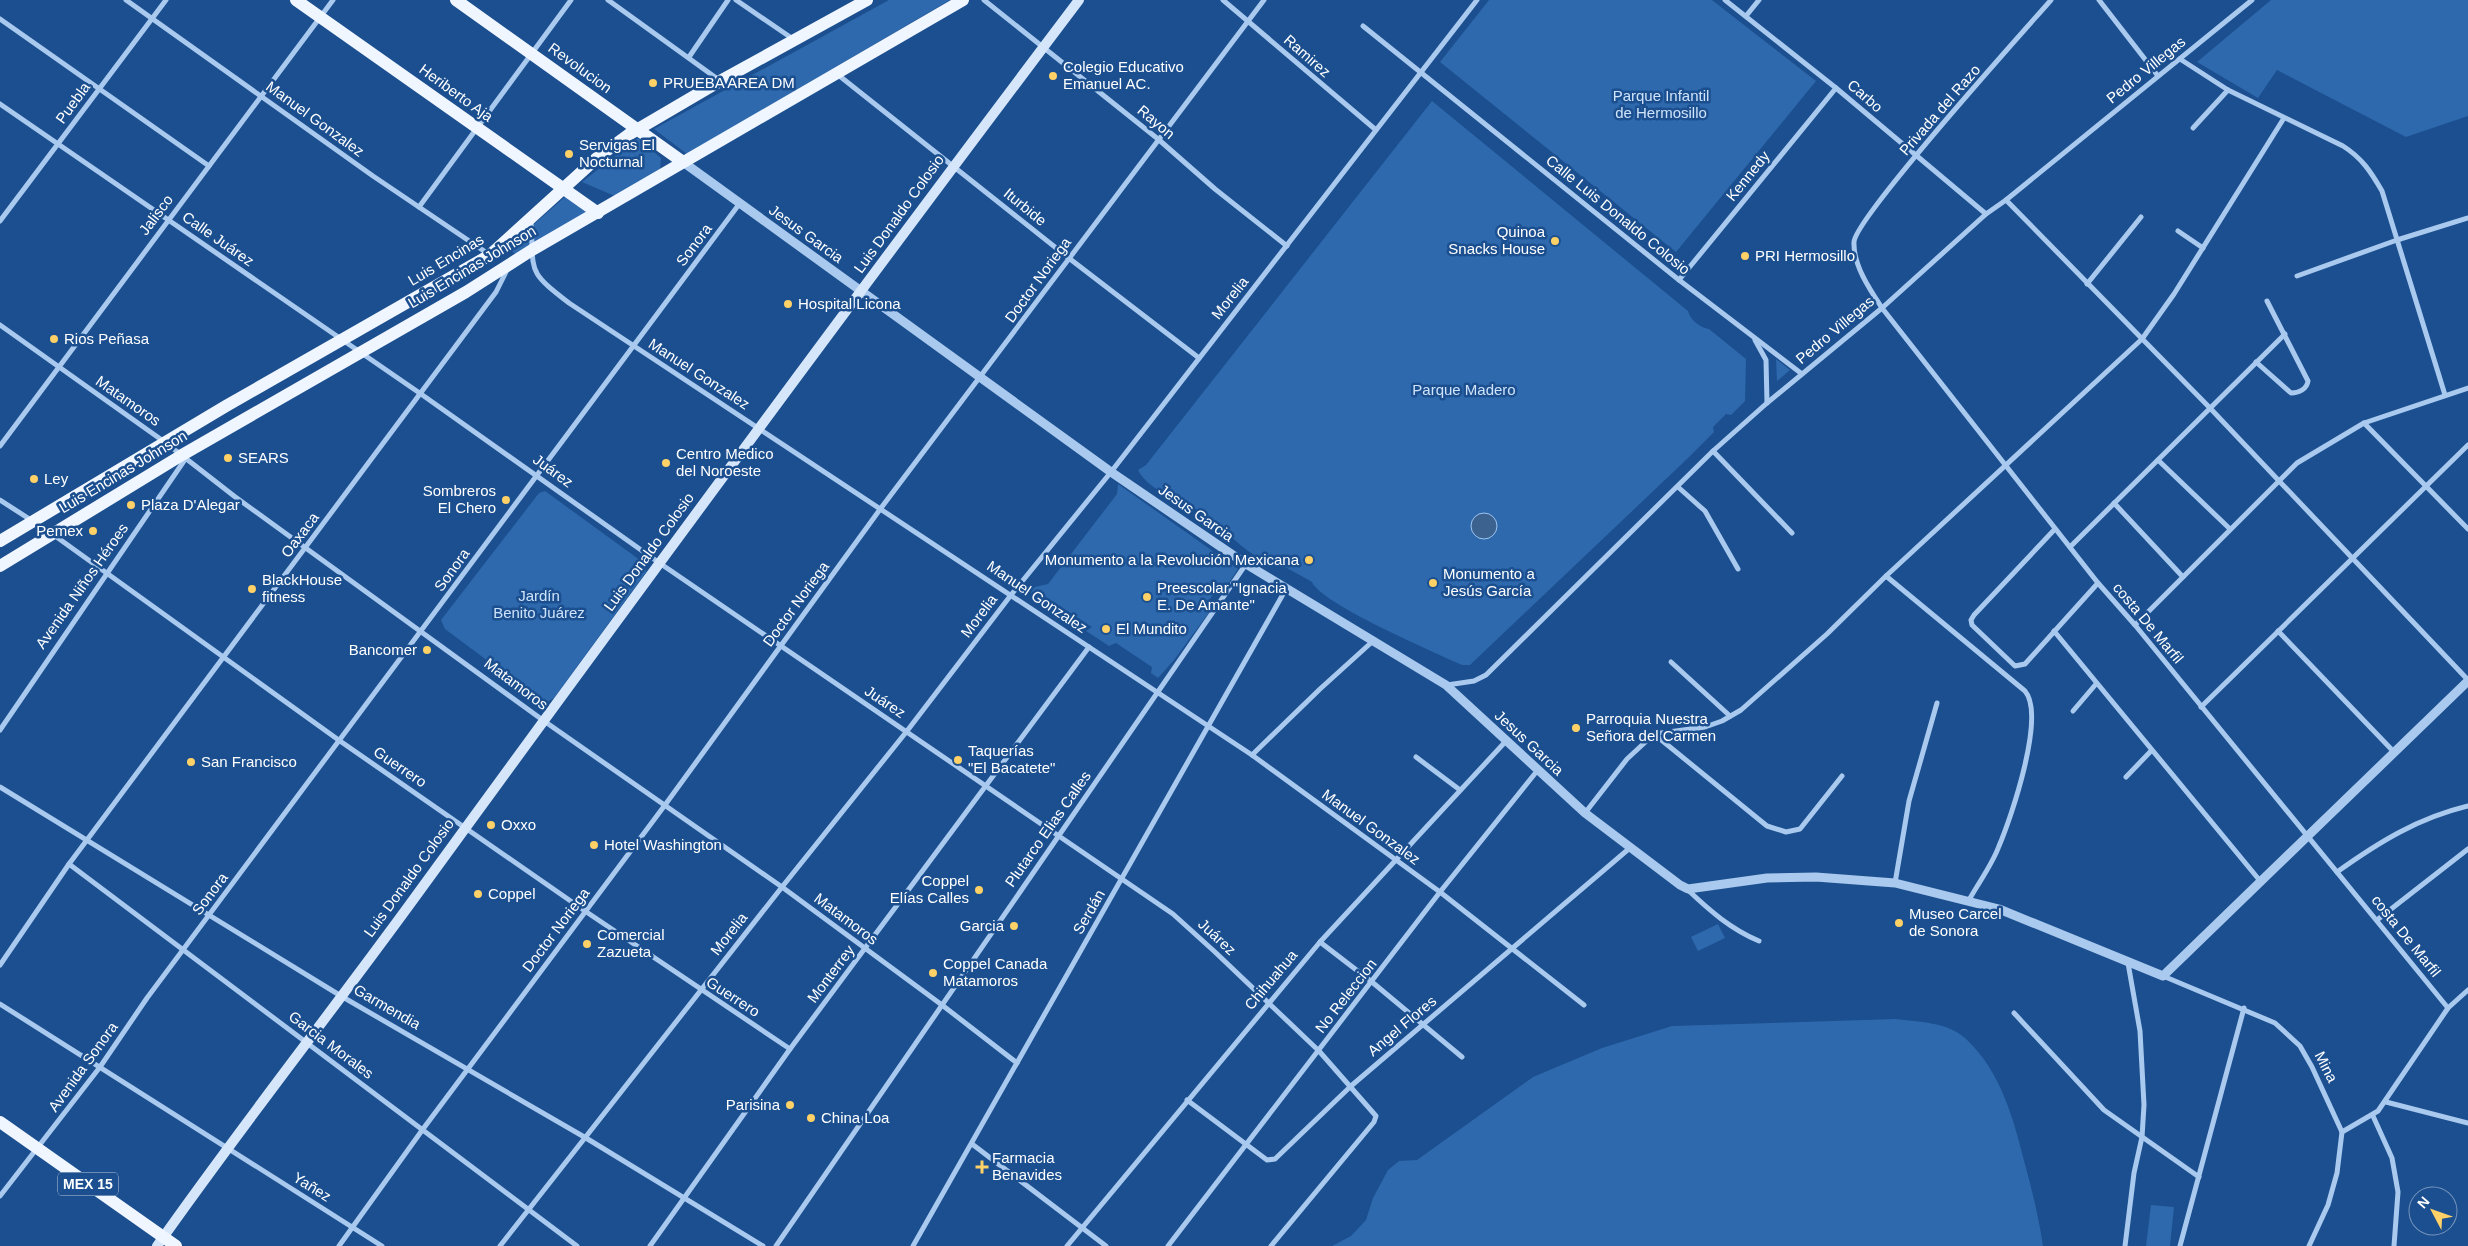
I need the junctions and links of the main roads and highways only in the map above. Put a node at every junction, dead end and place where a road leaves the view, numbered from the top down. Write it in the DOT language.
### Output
graph roads {
  1 [pos="296,0"];
  2 [pos="456,0"];
  3 [pos="963,0"];
  4 [pos="1079,0"];
  5 [pos="859,2"];
  6 [pos="637,129"];
  7 [pos="683,162"];
  8 [pos="563,189"];
  9 [pos="598,212"];
  10 [pos="0,541"];
  11 [pos="0,566"];
  12 [pos="0,1122"];
  13 [pos="160,1242"];
  14 [pos="176,1246"];
  1 -- 8 [label="main road, Heriberto Aja"];
  2 -- 6 [label="main road, Revolucion"];
  3 -- 7 [label="main road, Luis Encinas Johnson"];
  4 -- 13 [label="main road, Luis Donaldo Colosio"];
  5 -- 6 [label="main road, Luis Encinas"];
  6 -- 7 [label="main road, Revolucion"];
  6 -- 8 [label="main road, Luis Encinas"];
  7 -- 9 [label="main road, Luis Encinas Johnson"];
  8 -- 9 [label="main road, Heriberto Aja"];
  8 -- 10 [label="main road, Luis Encinas"];
  9 -- 11 [label="main road, Luis Encinas Johnson"];
  12 -- 13 [label="main road, MEX 15"];
  13 -- 14 [label="main road, MEX 15"];
}
